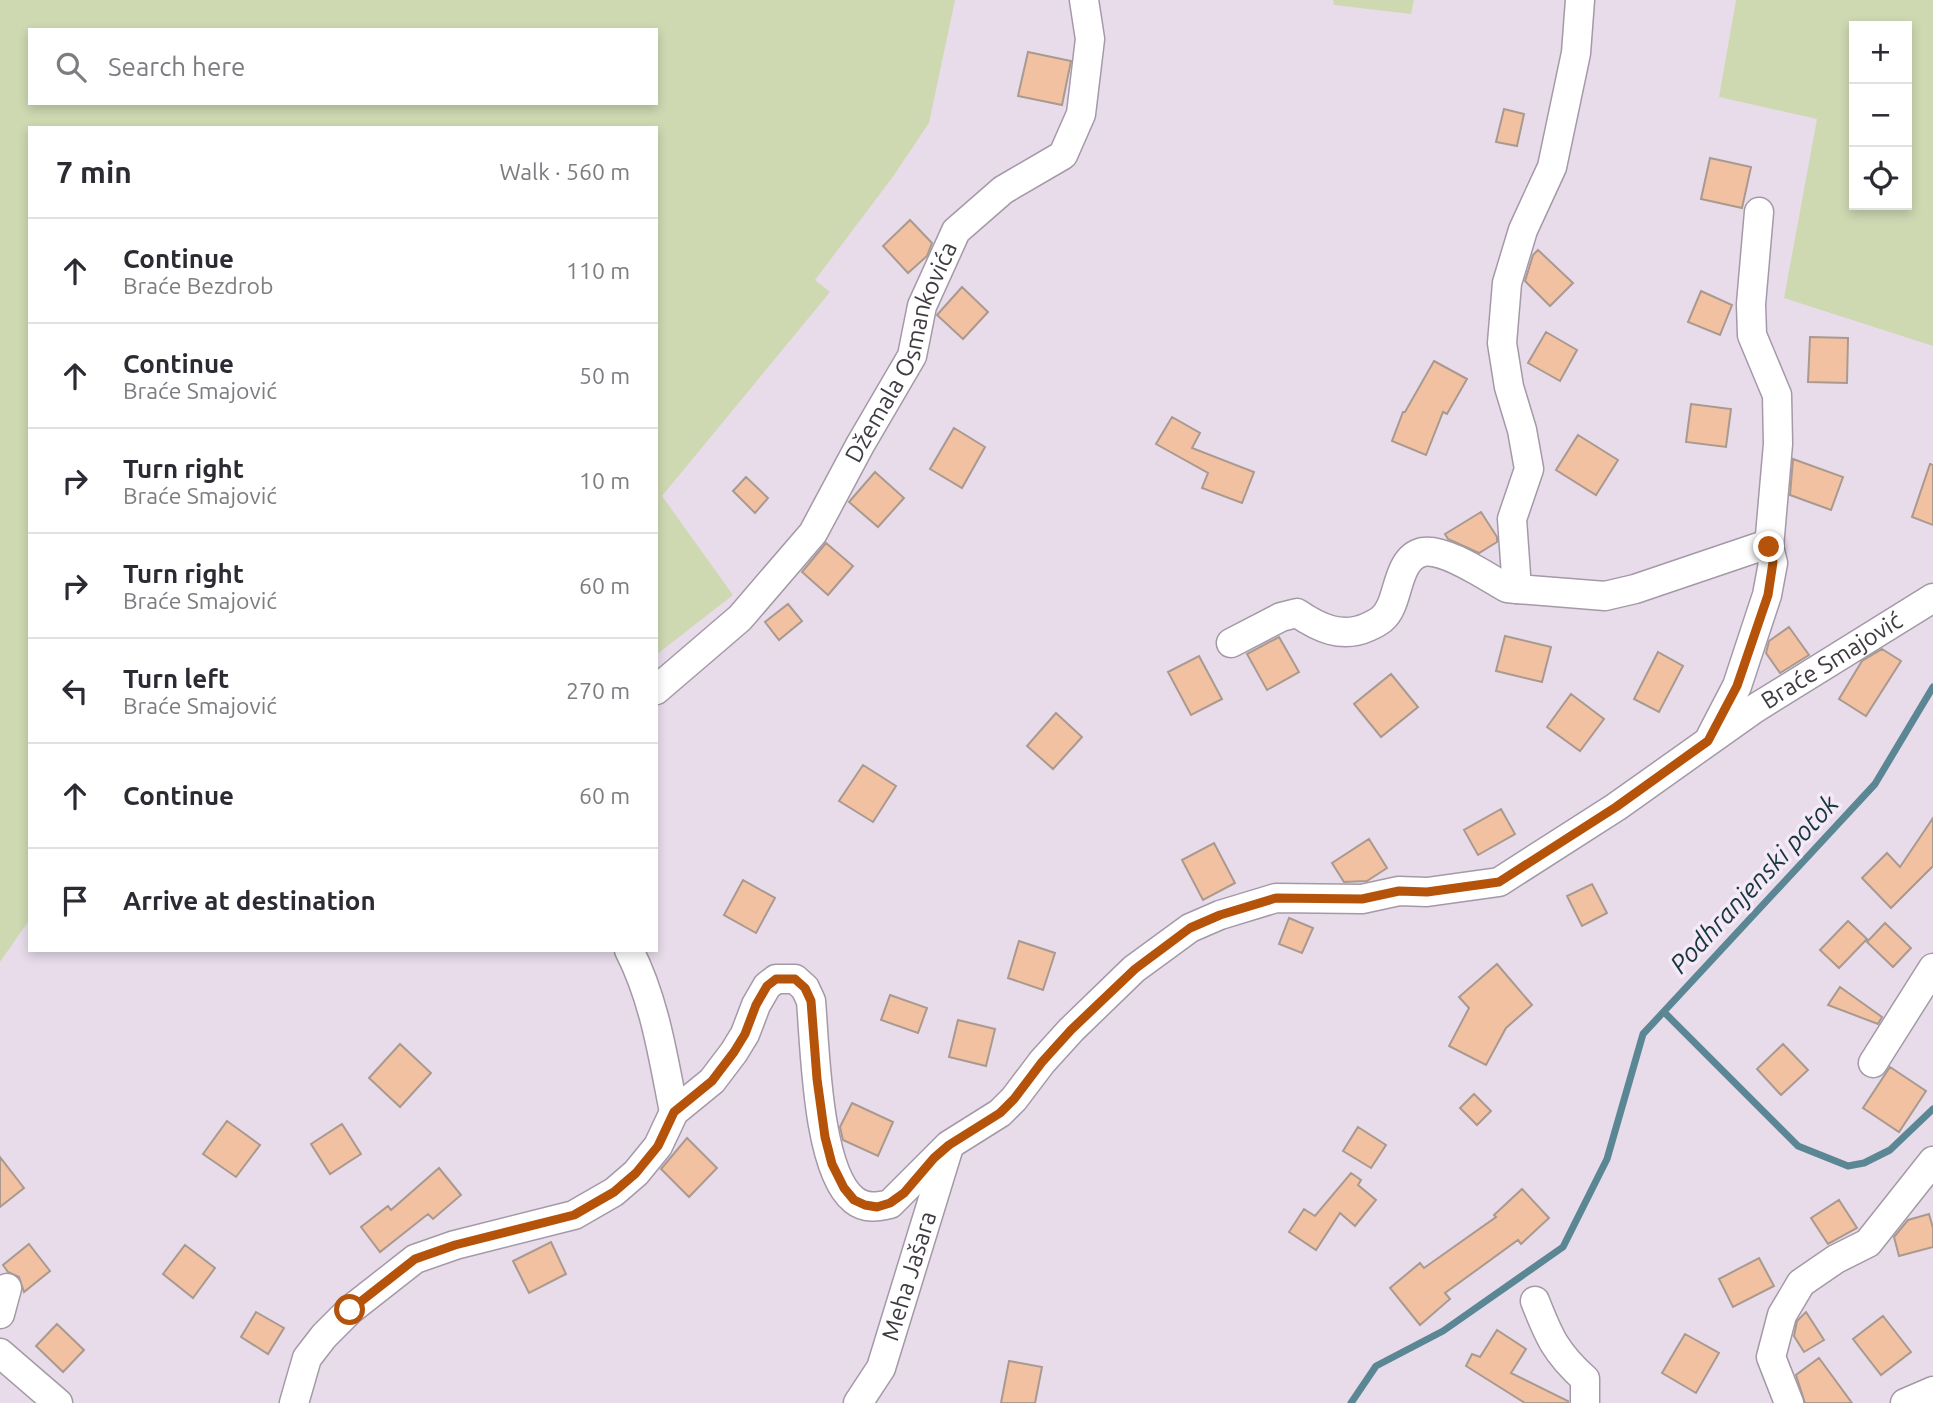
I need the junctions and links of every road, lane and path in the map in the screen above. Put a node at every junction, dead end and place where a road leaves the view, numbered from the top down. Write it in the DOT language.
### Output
graph roads {
  1 [pos="1084,0"];
  2 [pos="1580,0"];
  3 [pos="1759,212"];
  4 [pos="1769,547"];
  5 [pos="1517,589"];
  6 [pos="1933,598"];
  7 [pos="1231,643"];
  8 [pos="658,688"];
  9 [pos="1708,741"];
  10 [pos="630,952"];
  11 [pos="1933,968"];
  12 [pos="1873,1063"];
  13 [pos="674,1112"];
  14 [pos="949,1145"];
  15 [pos="1933,1161"];
  16 [pos="1535,1301"];
  17 [pos="0,1353"];
  18 [pos="1933,1391"];
  19 [pos="58,1403"];
  20 [pos="294,1403"];
  21 [pos="858,1403"];
  22 [pos="1585,1403"];
  23 [pos="1789,1403"];
  24 [pos="1905,1403"];
  1 -- 8 [label="street, Džemala Osmankovića"];
  2 -- 5 [label="street"];
  3 -- 4 [label="street"];
  4 -- 5 [label="street"];
  4 -- 9 [label="street"];
  5 -- 7 [label="street"];
  6 -- 9 [label="street, Braće Smajović"];
  9 -- 14 [label="street, Braće Smajović"];
  10 -- 13 [label="street"];
  11 -- 12 [label="street"];
  13 -- 14 [label="street, Braće Smajović"];
  13 -- 20 [label="street"];
  14 -- 21 [label="street, Meha Jašara"];
  15 -- 23 [label="street"];
  16 -- 22 [label="street"];
  17 -- 19 [label="street"];
  18 -- 24 [label="street"];
}
